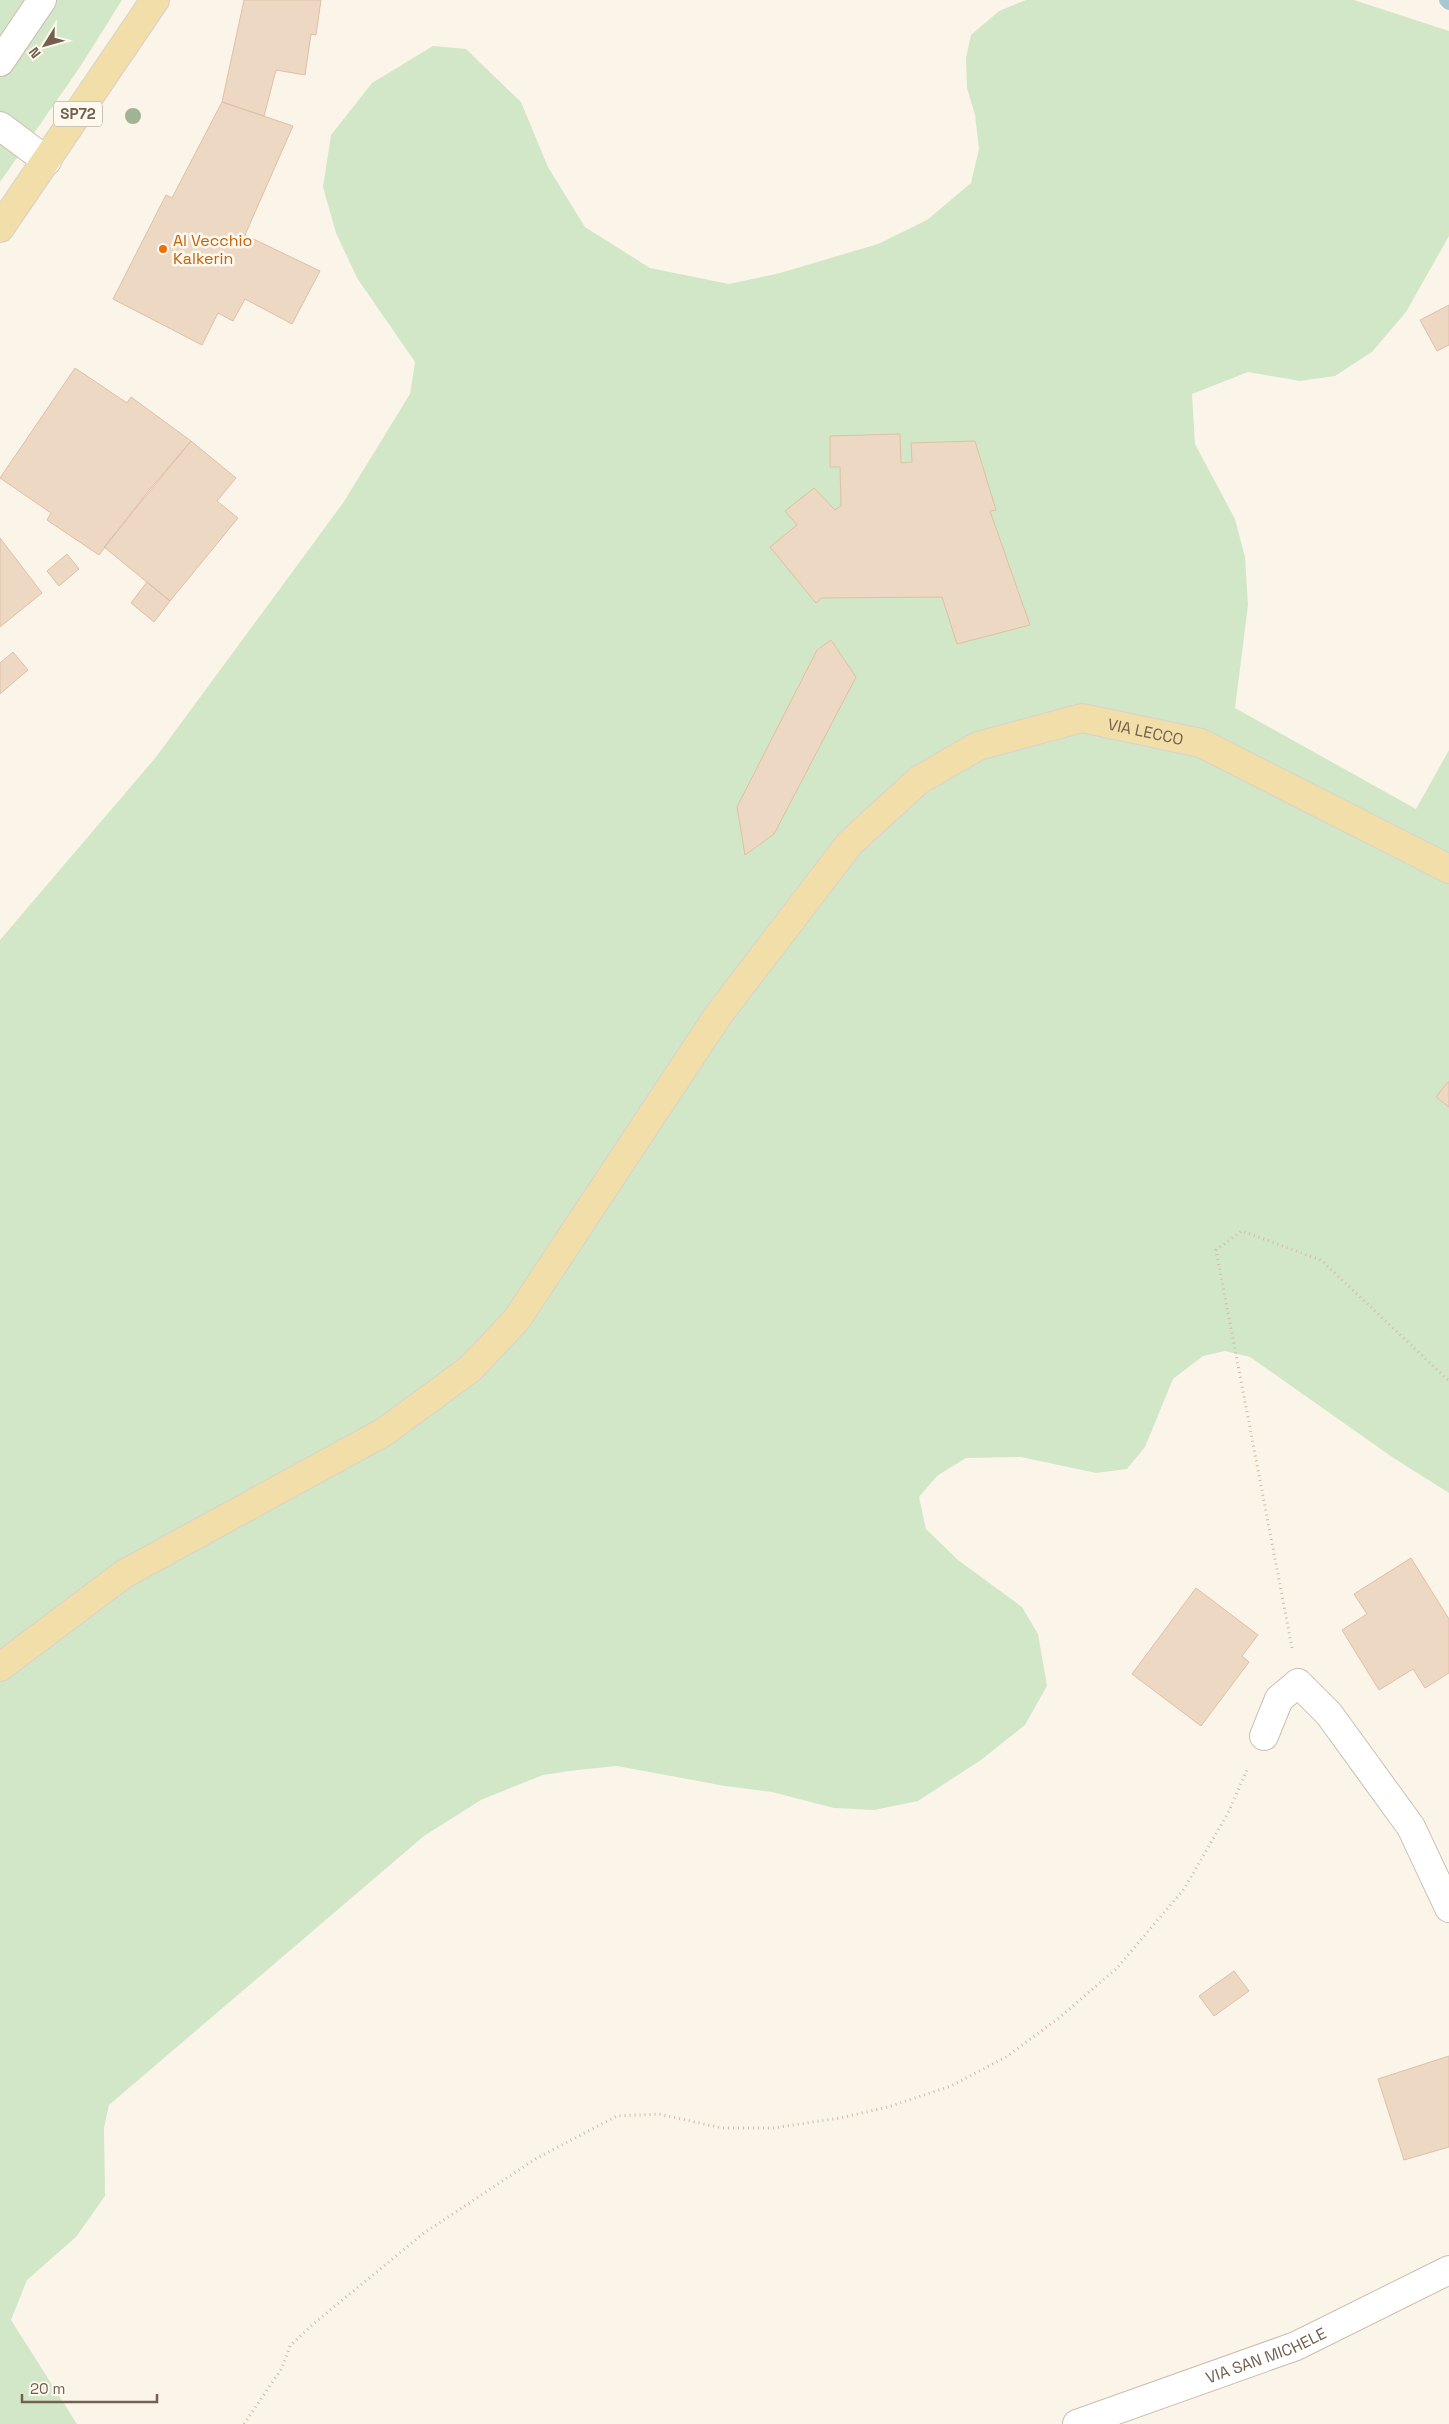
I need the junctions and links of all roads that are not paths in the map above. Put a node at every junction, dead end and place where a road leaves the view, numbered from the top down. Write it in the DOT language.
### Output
graph roads {
  1 [pos="42,0"];
  2 [pos="155,0"];
  3 [pos="0,62"];
  4 [pos="0,126"];
  5 [pos="47,161"];
  6 [pos="0,228"];
  7 [pos="1449,869"];
  8 [pos="0,1667"];
  9 [pos="1264,1736"];
  10 [pos="1449,1908"];
  11 [pos="1449,2270"];
  12 [pos="1077,2424"];
  1 -- 3 [label="street"];
  2 -- 5 [label="main road, SP72"];
  4 -- 5 [label="street"];
  5 -- 6 [label="main road, SP72"];
  7 -- 8 [label="main road, VIA LECCO"];
  9 -- 10 [label="street"];
  11 -- 12 [label="street, VIA SAN MICHELE"];
}
